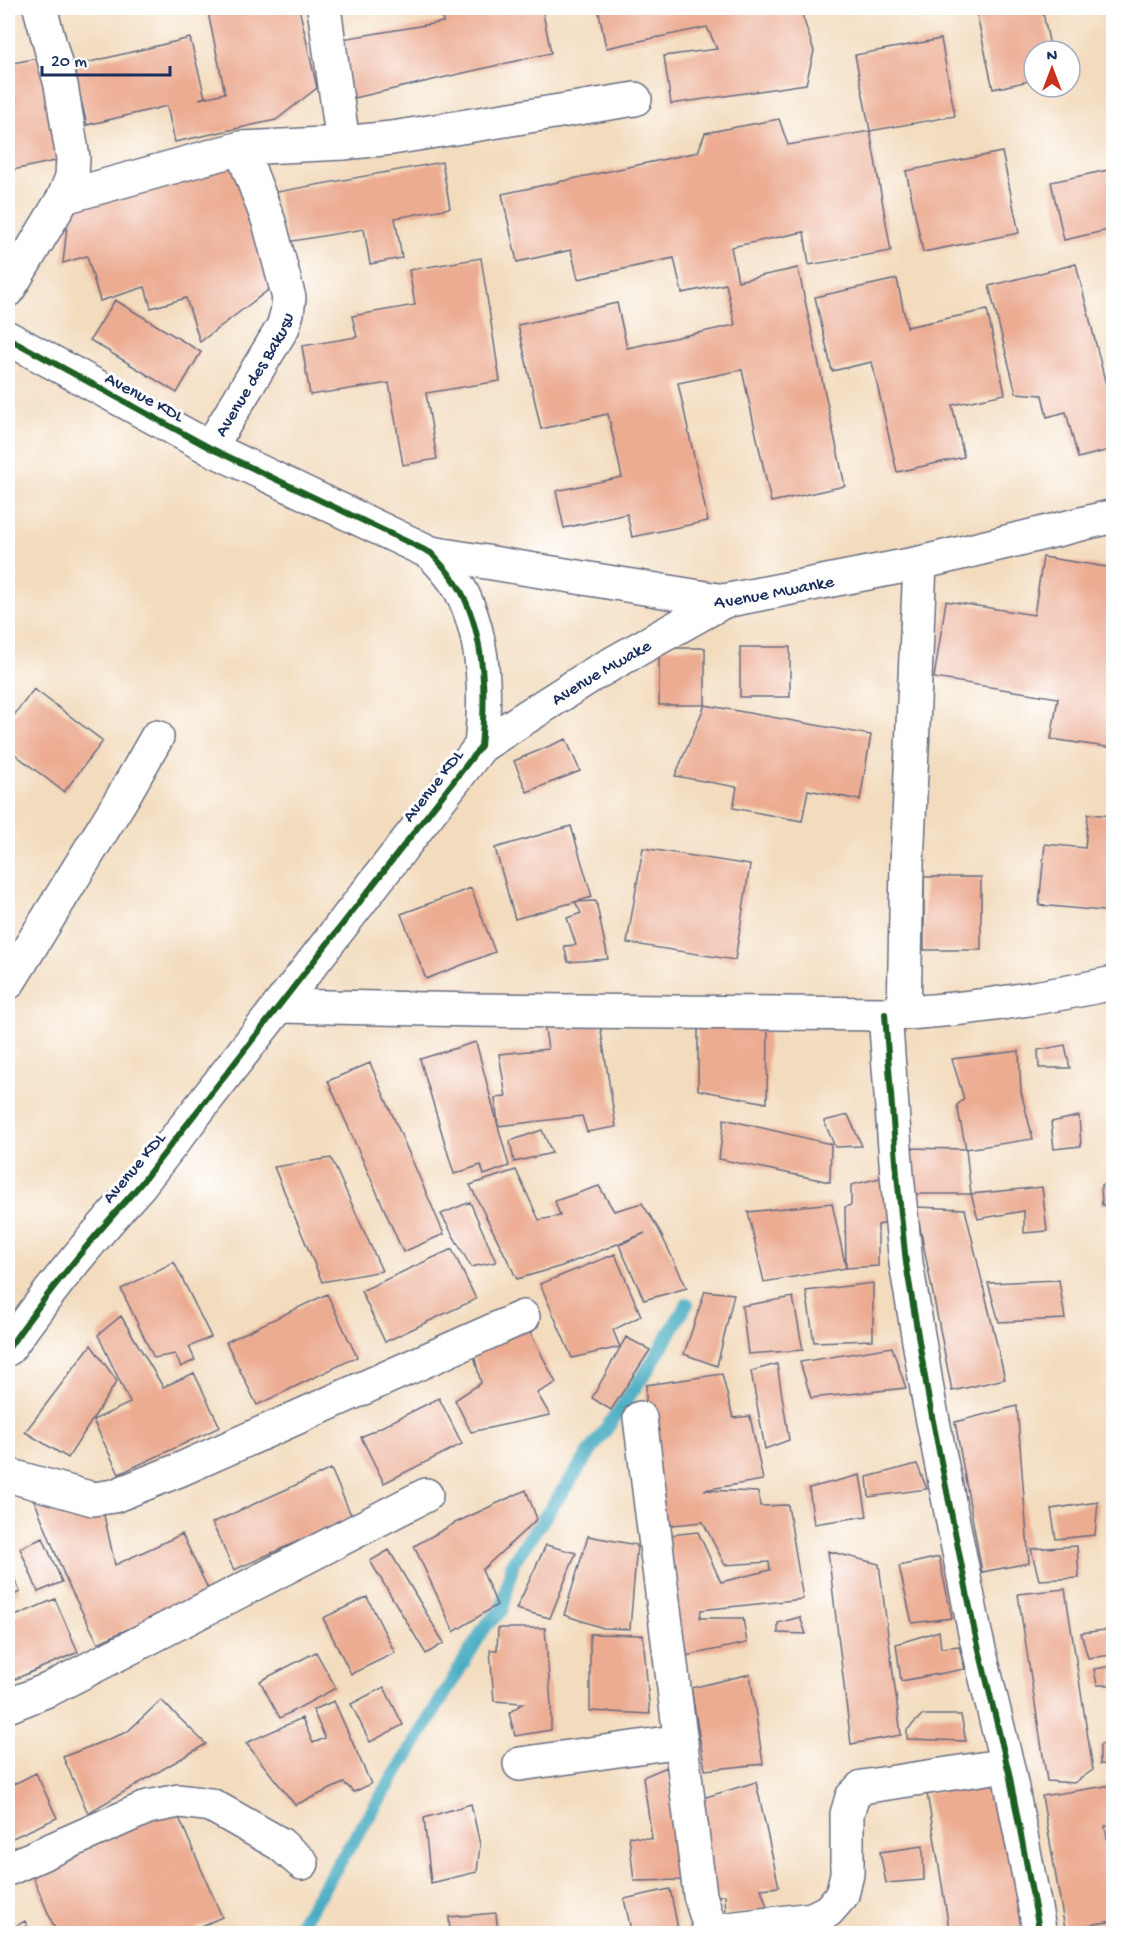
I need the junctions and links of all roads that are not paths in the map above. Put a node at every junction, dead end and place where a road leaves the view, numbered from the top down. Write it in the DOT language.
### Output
graph roads {
  1 [pos="40,8"];
  2 [pos="324,8"];
  3 [pos="635,99"];
  4 [pos="343,143"];
  5 [pos="241,148"];
  6 [pos="64,197"];
  7 [pos="8,290"];
  8 [pos="8,338"];
  9 [pos="210,448"];
  10 [pos="1113,516"];
  11 [pos="431,553"];
  12 [pos="920,563"];
  13 [pos="724,601"];
  14 [pos="157,736"];
  15 [pos="481,746"];
  16 [pos="8,983"];
  17 [pos="1113,983"];
  18 [pos="280,1006"];
  19 [pos="895,1014"];
  20 [pos="523,1317"];
  21 [pos="8,1349"];
  22 [pos="640,1418"];
  23 [pos="8,1475"];
  24 [pos="426,1495"];
  25 [pos="8,1706"];
  26 [pos="681,1741"];
  27 [pos="520,1764"];
  28 [pos="1007,1765"];
  29 [pos="302,1863"];
  30 [pos="8,1869"];
  31 [pos="712,1932"];
  32 [pos="1040,1934"];
  1 -- 6 [label="street"];
  2 -- 4 [label="street"];
  3 -- 4 [label="street"];
  4 -- 5 [label="street"];
  5 -- 6 [label="street"];
  5 -- 9 [label="street, Avenue des Bakusu"];
  6 -- 7 [label="street"];
  8 -- 9 [label="street, Avenue KDL"];
  9 -- 11 [label="street, Avenue KDL"];
  10 -- 12 [label="street, Avenue Mwanke"];
  11 -- 13 [label="street, Avenue Mwanke"];
  11 -- 15 [label="street, Avenue KDL"];
  12 -- 13 [label="street, Avenue Mwanke"];
  12 -- 19 [label="street"];
  13 -- 15 [label="street, Avenue Mwake"];
  14 -- 16 [label="street"];
  15 -- 18 [label="street, Avenue KDL"];
  17 -- 19 [label="street"];
  18 -- 19 [label="street"];
  18 -- 21 [label="street, Avenue KDL"];
  19 -- 28 [label="street"];
  20 -- 23 [label="street"];
  22 -- 26 [label="street"];
  24 -- 25 [label="street"];
  26 -- 27 [label="street"];
  26 -- 31 [label="street"];
  28 -- 31 [label="street"];
  28 -- 32 [label="street"];
  29 -- 30 [label="street"];
}
